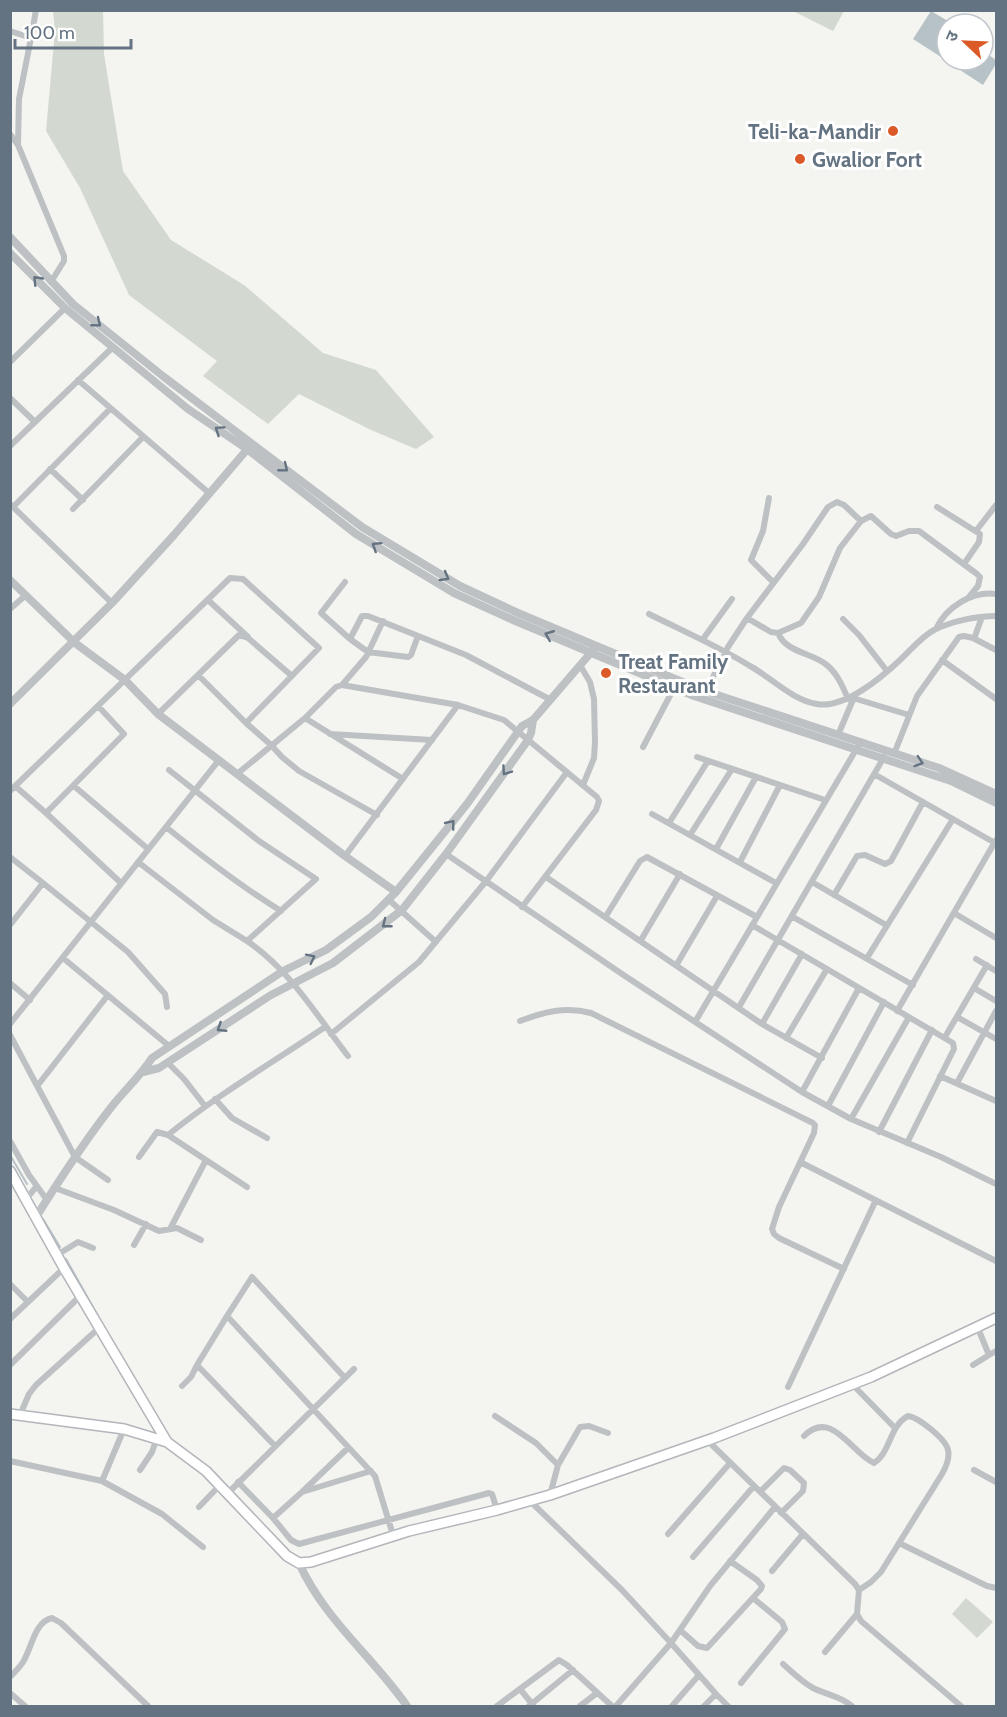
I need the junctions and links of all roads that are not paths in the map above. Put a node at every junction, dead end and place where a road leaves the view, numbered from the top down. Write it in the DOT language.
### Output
graph roads {
  1 [pos="36,10"];
  2 [pos="10,31"];
  3 [pos="32,38"];
  4 [pos="13,140"];
  5 [pos="10,237"];
  6 [pos="10,253"];
  7 [pos="51,282"];
  8 [pos="65,308"];
  9 [pos="112,348"];
  10 [pos="10,362"];
  11 [pos="78,380"];
  12 [pos="10,398"];
  13 [pos="110,409"];
  14 [pos="35,422"];
  15 [pos="143,437"];
  16 [pos="10,446"];
  17 [pos="250,446"];
  18 [pos="51,469"];
  19 [pos="209,494"];
  20 [pos="770,498"];
  21 [pos="83,500"];
  22 [pos="12,505"];
  23 [pos="996,505"];
  24 [pos="937,507"];
  25 [pos="73,509"];
  26 [pos="989,514"];
  27 [pos="996,520"];
  28 [pos="861,521"];
  29 [pos="976,531"];
  30 [pos="964,564"];
  31 [pos="10,580"];
  32 [pos="345,582"];
  33 [pos="773,582"];
  34 [pos="996,594"];
  35 [pos="26,595"];
  36 [pos="969,597"];
  37 [pos="732,599"];
  38 [pos="208,600"];
  39 [pos="112,603"];
  40 [pos="10,609"];
  41 [pos="649,614"];
  42 [pos="996,616"];
  43 [pos="982,617"];
  44 [pos="747,618"];
  45 [pos="843,619"];
  46 [pos="383,621"];
  47 [pos="936,629"];
  48 [pos="778,633"];
  49 [pos="418,636"];
  50 [pos="248,638"];
  51 [pos="973,638"];
  52 [pos="350,639"];
  53 [pos="702,639"];
  54 [pos="75,643"];
  55 [pos="594,649"];
  56 [pos="996,650"];
  57 [pos="368,652"];
  58 [pos="725,652"];
  59 [pos="942,660"];
  60 [pos="580,665"];
  61 [pos="887,671"];
  62 [pos="198,675"];
  63 [pos="292,676"];
  64 [pos="125,680"];
  65 [pos="342,685"];
  66 [pos="674,688"];
  67 [pos="706,691"];
  68 [pos="852,697"];
  69 [pos="996,699"];
  70 [pos="551,700"];
  71 [pos="10,704"];
  72 [pos="458,705"];
  73 [pos="98,706"];
  74 [pos="158,714"];
  75 [pos="909,715"];
  76 [pos="305,718"];
  77 [pos="533,720"];
  78 [pos="246,723"];
  79 [pos="517,732"];
  80 [pos="330,734"];
  81 [pos="838,735"];
  82 [pos="432,740"];
  83 [pos="528,740"];
  84 [pos="272,745"];
  85 [pos="858,746"];
  86 [pos="643,747"];
  87 [pos="888,755"];
  88 [pos="697,757"];
  89 [pos="219,760"];
  90 [pos="708,761"];
  91 [pos="732,769"];
  92 [pos="169,770"];
  93 [pos="567,772"];
  94 [pos="237,774"];
  95 [pos="874,774"];
  96 [pos="756,777"];
  97 [pos="403,779"];
  98 [pos="583,785"];
  99 [pos="780,785"];
  100 [pos="74,786"];
  101 [pos="13,788"];
  102 [pos="195,790"];
  103 [pos="996,794"];
  104 [pos="825,800"];
  105 [pos="923,802"];
  106 [pos="996,803"];
  107 [pos="46,813"];
  108 [pos="652,814"];
  109 [pos="377,815"];
  110 [pos="953,819"];
  111 [pos="669,823"];
  112 [pos="166,827"];
  113 [pos="690,835"];
  114 [pos="996,841"];
  115 [pos="148,849"];
  116 [pos="716,849"];
  117 [pos="994,851"];
  118 [pos="446,854"];
  119 [pos="345,856"];
  120 [pos="10,857"];
  121 [pos="138,862"];
  122 [pos="740,862"];
  123 [pos="680,874"];
  124 [pos="546,877"];
  125 [pos="487,880"];
  126 [pos="812,882"];
  127 [pos="43,883"];
  128 [pos="121,883"];
  129 [pos="776,883"];
  130 [pos="396,892"];
  131 [pos="834,895"];
  132 [pos="717,896"];
  133 [pos="389,900"];
  134 [pos="522,907"];
  135 [pos="402,910"];
  136 [pos="281,911"];
  137 [pos="954,913"];
  138 [pos="606,916"];
  139 [pos="757,917"];
  140 [pos="793,917"];
  141 [pos="90,923"];
  142 [pos="10,925"];
  143 [pos="752,925"];
  144 [pos="886,925"];
  145 [pos="996,938"];
  146 [pos="641,940"];
  147 [pos="779,940"];
  148 [pos="248,941"];
  149 [pos="436,942"];
  150 [pos="802,954"];
  151 [pos="63,958"];
  152 [pos="867,958"];
  153 [pos="976,959"];
  154 [pos="677,964"];
  155 [pos="987,965"];
  156 [pos="827,969"];
  157 [pos="996,970"];
  158 [pos="283,971"];
  159 [pos="10,983"];
  160 [pos="293,983"];
  161 [pos="913,985"];
  162 [pos="859,988"];
  163 [pos="974,988"];
  164 [pos="714,990"];
  165 [pos="108,995"];
  166 [pos="30,1000"];
  167 [pos="996,1001"];
  168 [pos="884,1002"];
  169 [pos="167,1007"];
  170 [pos="739,1007"];
  171 [pos="897,1011"];
  172 [pos="996,1011"];
  173 [pos="909,1017"];
  174 [pos="957,1017"];
  175 [pos="520,1021"];
  176 [pos="695,1022"];
  177 [pos="10,1024"];
  178 [pos="762,1024"];
  179 [pos="325,1027"];
  180 [pos="932,1030"];
  181 [pos="984,1031"];
  182 [pos="10,1035"];
  183 [pos="331,1035"];
  184 [pos="945,1037"];
  185 [pos="786,1038"];
  186 [pos="996,1038"];
  187 [pos="169,1046"];
  188 [pos="348,1056"];
  189 [pos="822,1058"];
  190 [pos="168,1063"];
  191 [pos="143,1072"];
  192 [pos="940,1076"];
  193 [pos="957,1083"];
  194 [pos="38,1085"];
  195 [pos="802,1092"];
  196 [pos="215,1098"];
  197 [pos="996,1101"];
  198 [pos="205,1106"];
  199 [pos="828,1106"];
  200 [pos="851,1119"];
  201 [pos="879,1132"];
  202 [pos="168,1135"];
  203 [pos="267,1138"];
  204 [pos="10,1141"];
  205 [pos="907,1143"];
  206 [pos="75,1157"];
  207 [pos="139,1157"];
  208 [pos="206,1160"];
  209 [pos="800,1162"];
  210 [pos="10,1171"];
  211 [pos="108,1180"];
  212 [pos="996,1184"];
  213 [pos="37,1186"];
  214 [pos="55,1188"];
  215 [pos="247,1188"];
  216 [pos="26,1199"];
  217 [pos="47,1200"];
  218 [pos="876,1200"];
  219 [pos="36,1217"];
  220 [pos="146,1224"];
  221 [pos="170,1229"];
  222 [pos="201,1240"];
  223 [pos="134,1245"];
  224 [pos="93,1248"];
  225 [pos="57,1255"];
  226 [pos="996,1261"];
  227 [pos="64,1268"];
  228 [pos="844,1269"];
  229 [pos="10,1284"];
  230 [pos="80,1296"];
  231 [pos="28,1302"];
  232 [pos="227,1316"];
  233 [pos="996,1318"];
  234 [pos="10,1319"];
  235 [pos="977,1326"];
  236 [pos="99,1328"];
  237 [pos="996,1351"];
  238 [pos="989,1355"];
  239 [pos="10,1365"];
  240 [pos="197,1365"];
  241 [pos="973,1365"];
  242 [pos="354,1369"];
  243 [pos="345,1378"];
  244 [pos="852,1384"];
  245 [pos="182,1386"];
  246 [pos="788,1387"];
  247 [pos="313,1410"];
  248 [pos="15,1415"];
  249 [pos="495,1416"];
  250 [pos="895,1428"];
  251 [pos="124,1429"];
  252 [pos="608,1433"];
  253 [pos="804,1436"];
  254 [pos="156,1438"];
  255 [pos="707,1440"];
  256 [pos="167,1442"];
  257 [pos="275,1446"];
  258 [pos="348,1448"];
  259 [pos="10,1461"];
  260 [pos="730,1463"];
  261 [pos="558,1465"];
  262 [pos="140,1470"];
  263 [pos="974,1470"];
  264 [pos="371,1471"];
  265 [pos="102,1481"];
  266 [pos="238,1482"];
  267 [pos="996,1482"];
  268 [pos="220,1485"];
  269 [pos="754,1486"];
  270 [pos="302,1491"];
  271 [pos="760,1492"];
  272 [pos="228,1493"];
  273 [pos="550,1495"];
  274 [pos="530,1501"];
  275 [pos="199,1507"];
  276 [pos="775,1507"];
  277 [pos="498,1510"];
  278 [pos="781,1513"];
  279 [pos="273,1518"];
  280 [pos="388,1521"];
  281 [pos="668,1534"];
  282 [pos="803,1534"];
  283 [pos="393,1535"];
  284 [pos="899,1543"];
  285 [pos="203,1547"];
  286 [pos="693,1557"];
  287 [pos="730,1561"];
  288 [pos="299,1563"];
  289 [pos="772,1571"];
  290 [pos="996,1588"];
  291 [pos="859,1590"];
  292 [pos="753,1598"];
  293 [pos="857,1614"];
  294 [pos="680,1630"];
  295 [pos="671,1643"];
  296 [pos="825,1652"];
  297 [pos="783,1664"];
  298 [pos="573,1670"];
  299 [pos="699,1675"];
  300 [pos="10,1677"];
  301 [pos="741,1683"];
  302 [pos="520,1689"];
  303 [pos="10,1693"];
  304 [pos="597,1693"];
  305 [pos="716,1694"];
  306 [pos="532,1706"];
  307 [pos="25,1707"];
  308 [pos="148,1707"];
  309 [pos="407,1707"];
  310 [pos="497,1707"];
  311 [pos="580,1707"];
  312 [pos="614,1707"];
  313 [pos="672,1707"];
  314 [pos="704,1707"];
  315 [pos="728,1707"];
  316 [pos="852,1707"];
  317 [pos="962,1707"];
  1 -- 3 [label="street"];
  2 -- 3 [label="street"];
  3 -- 4 [label="street"];
  4 -- 7 [label="street"];
  5 -- 7 [label="street"];
  8 -- 6 [label="street, one-way"];
  7 -- 17 [label="street, one-way"];
  8 -- 9 [label="street"];
  8 -- 10 [label="street"];
  9 -- 11 [label="street"];
  17 -- 9 [label="street, one-way"];
  11 -- 13 [label="street"];
  11 -- 14 [label="street"];
  12 -- 14 [label="street"];
  13 -- 15 [label="street"];
  13 -- 18 [label="street"];
  14 -- 16 [label="street"];
  15 -- 19 [label="street"];
  15 -- 21 [label="street"];
  17 -- 19 [label="street"];
  17 -- 55 [label="street"];
  18 -- 21 [label="street"];
  18 -- 22 [label="street"];
  19 -- 39 [label="street"];
  20 -- 33 [label="street"];
  21 -- 25 [label="street"];
  22 -- 39 [label="street"];
  23 -- 26 [label="street"];
  24 -- 29 [label="street"];
  26 -- 27 [label="street"];
  26 -- 29 [label="street"];
  28 -- 30 [label="street"];
  28 -- 33 [label="street"];
  28 -- 48 [label="street"];
  29 -- 30 [label="street"];
  30 -- 36 [label="street"];
  31 -- 35 [label="street"];
  32 -- 52 [label="street"];
  33 -- 44 [label="street"];
  34 -- 36 [label="street"];
  35 -- 40 [label="street"];
  35 -- 54 [label="street"];
  36 -- 47 [label="street"];
  37 -- 53 [label="street"];
  38 -- 50 [label="street"];
  38 -- 63 [label="street"];
  38 -- 64 [label="street"];
  39 -- 54 [label="street"];
  41 -- 53 [label="street"];
  42 -- 43 [label="street"];
  43 -- 47 [label="street"];
  43 -- 51 [label="street"];
  44 -- 48 [label="street"];
  44 -- 58 [label="street"];
  45 -- 61 [label="street"];
  46 -- 49 [label="street"];
  46 -- 52 [label="street"];
  46 -- 57 [label="street"];
  47 -- 61 [label="street"];
  48 -- 68 [label="street"];
  49 -- 57 [label="street"];
  49 -- 70 [label="street"];
  50 -- 62 [label="street"];
  50 -- 63 [label="street"];
  51 -- 56 [label="street"];
  51 -- 59 [label="street"];
  52 -- 57 [label="street"];
  53 -- 58 [label="street"];
  54 -- 64 [label="street"];
  54 -- 71 [label="street"];
  55 -- 60 [label="street"];
  55 -- 66 [label="street"];
  55 -- 67 [label="street"];
  57 -- 65 [label="street"];
  58 -- 67 [label="street"];
  58 -- 68 [label="street"];
  59 -- 69 [label="street"];
  59 -- 75 [label="street"];
  60 -- 70 [label="street"];
  60 -- 98 [label="street"];
  61 -- 68 [label="street"];
  62 -- 74 [label="street"];
  62 -- 78 [label="street"];
  63 -- 78 [label="street"];
  64 -- 73 [label="street"];
  64 -- 74 [label="street"];
  65 -- 72 [label="street"];
  65 -- 76 [label="street"];
  66 -- 85 [label="street"];
  66 -- 86 [label="street"];
  67 -- 81 [label="street"];
  68 -- 75 [label="street"];
  68 -- 81 [label="street"];
  70 -- 77 [label="street"];
  72 -- 79 [label="street"];
  72 -- 82 [label="street"];
  73 -- 100 [label="street"];
  73 -- 101 [label="street"];
  74 -- 89 [label="street"];
  75 -- 87 [label="street"];
  76 -- 80 [label="street"];
  76 -- 84 [label="street"];
  77 -- 79 [label="street"];
  77 -- 83 [label="street"];
  78 -- 84 [label="street"];
  79 -- 83 [label="street"];
  130 -- 79 [label="street, one-way"];
  80 -- 82 [label="street"];
  80 -- 97 [label="street"];
  81 -- 85 [label="street"];
  82 -- 97 [label="street"];
  83 -- 93 [label="street"];
  83 -- 118 [label="street, one-way"];
  84 -- 94 [label="street"];
  84 -- 109 [label="street"];
  85 -- 87 [label="street"];
  85 -- 104 [label="street"];
  87 -- 95 [label="street"];
  87 -- 103 [label="street, one-way"];
  87 -- 106 [label="street"];
  88 -- 90 [label="street"];
  89 -- 94 [label="street"];
  89 -- 102 [label="street"];
  90 -- 91 [label="street"];
  90 -- 111 [label="street"];
  91 -- 96 [label="street"];
  91 -- 113 [label="street"];
  92 -- 102 [label="street"];
  93 -- 98 [label="street"];
  93 -- 125 [label="street"];
  94 -- 119 [label="street"];
  95 -- 105 [label="street"];
  95 -- 126 [label="street"];
  96 -- 99 [label="street"];
  96 -- 116 [label="street"];
  97 -- 109 [label="street"];
  98 -- 124 [label="street"];
  99 -- 104 [label="street"];
  99 -- 122 [label="street"];
  100 -- 107 [label="street"];
  100 -- 115 [label="street"];
  101 -- 107 [label="street"];
  102 -- 112 [label="street"];
  102 -- 136 [label="street"];
  104 -- 129 [label="street"];
  105 -- 110 [label="street"];
  105 -- 131 [label="street"];
  107 -- 128 [label="street"];
  108 -- 111 [label="street"];
  109 -- 119 [label="street"];
  110 -- 114 [label="street"];
  110 -- 144 [label="street"];
  111 -- 113 [label="street"];
  112 -- 115 [label="street"];
  112 -- 136 [label="street"];
  113 -- 116 [label="street"];
  114 -- 117 [label="street"];
  115 -- 121 [label="street"];
  116 -- 122 [label="street"];
  117 -- 137 [label="street"];
  118 -- 125 [label="street"];
  118 -- 135 [label="street"];
  119 -- 130 [label="street"];
  120 -- 127 [label="street"];
  121 -- 128 [label="street"];
  121 -- 148 [label="street"];
  122 -- 129 [label="street"];
  123 -- 132 [label="street"];
  123 -- 138 [label="street"];
  123 -- 146 [label="street"];
  124 -- 134 [label="street"];
  124 -- 138 [label="street"];
  125 -- 134 [label="street"];
  125 -- 149 [label="street"];
  126 -- 131 [label="street"];
  126 -- 140 [label="street"];
  127 -- 141 [label="street"];
  127 -- 142 [label="street"];
  128 -- 141 [label="street"];
  129 -- 139 [label="street"];
  130 -- 133 [label="street"];
  131 -- 144 [label="street"];
  132 -- 139 [label="street"];
  132 -- 154 [label="street"];
  133 -- 135 [label="street"];
  158 -- 133 [label="street, one-way"];
  134 -- 176 [label="street"];
  135 -- 149 [label="street"];
  135 -- 160 [label="street, one-way"];
  136 -- 148 [label="street"];
  137 -- 145 [label="street"];
  137 -- 161 [label="street"];
  138 -- 146 [label="street"];
  139 -- 143 [label="street"];
  140 -- 147 [label="street"];
  140 -- 152 [label="street"];
  141 -- 151 [label="street"];
  141 -- 169 [label="street"];
  143 -- 147 [label="street"];
  143 -- 164 [label="street"];
  144 -- 152 [label="street"];
  146 -- 154 [label="street"];
  147 -- 150 [label="street"];
  147 -- 170 [label="street"];
  148 -- 158 [label="street"];
  149 -- 183 [label="street"];
  150 -- 156 [label="street"];
  150 -- 178 [label="street"];
  151 -- 165 [label="street"];
  151 -- 166 [label="street"];
  152 -- 161 [label="street"];
  153 -- 155 [label="street"];
  154 -- 164 [label="street"];
  155 -- 157 [label="street"];
  155 -- 163 [label="street"];
  156 -- 162 [label="street"];
  156 -- 185 [label="street"];
  158 -- 160 [label="street"];
  158 -- 187 [label="street"];
  159 -- 166 [label="street"];
  160 -- 179 [label="street"];
  160 -- 190 [label="street, one-way"];
  161 -- 171 [label="street"];
  162 -- 168 [label="street"];
  162 -- 189 [label="street"];
  163 -- 167 [label="street"];
  163 -- 174 [label="street"];
  164 -- 170 [label="street"];
  164 -- 176 [label="street"];
  165 -- 187 [label="street"];
  165 -- 194 [label="street"];
  166 -- 177 [label="street"];
  168 -- 171 [label="street"];
  168 -- 199 [label="street"];
  170 -- 178 [label="street"];
  171 -- 173 [label="street"];
  172 -- 181 [label="street"];
  173 -- 180 [label="street"];
  173 -- 200 [label="street"];
  174 -- 181 [label="street"];
  174 -- 184 [label="street"];
  175 -- 209 [label="street"];
  176 -- 195 [label="street"];
  178 -- 185 [label="street"];
  179 -- 183 [label="street"];
  179 -- 196 [label="street"];
  180 -- 184 [label="street"];
  180 -- 201 [label="street"];
  181 -- 186 [label="street"];
  181 -- 193 [label="street"];
  182 -- 194 [label="street"];
  183 -- 188 [label="street"];
  184 -- 192 [label="street"];
  185 -- 189 [label="street"];
  187 -- 191 [label="street"];
  189 -- 195 [label="street"];
  190 -- 191 [label="street"];
  190 -- 198 [label="street"];
  191 -- 206 [label="street"];
  192 -- 193 [label="street"];
  192 -- 205 [label="street"];
  193 -- 197 [label="street"];
  194 -- 206 [label="street"];
  195 -- 199 [label="street"];
  196 -- 198 [label="street"];
  196 -- 203 [label="street"];
  198 -- 202 [label="street"];
  199 -- 200 [label="street"];
  200 -- 201 [label="street"];
  201 -- 205 [label="street"];
  202 -- 207 [label="street"];
  202 -- 208 [label="street"];
  204 -- 213 [label="street"];
  205 -- 212 [label="street"];
  206 -- 211 [label="street"];
  206 -- 214 [label="street"];
  208 -- 215 [label="street"];
  208 -- 221 [label="street"];
  209 -- 218 [label="street"];
  209 -- 228 [label="street"];
  210 -- 216 [label="main road"];
  213 -- 216 [label="street"];
  213 -- 217 [label="street"];
  214 -- 217 [label="street"];
  214 -- 220 [label="street"];
  216 -- 219 [label="main road"];
  217 -- 219 [label="street"];
  218 -- 226 [label="street"];
  218 -- 228 [label="street"];
  219 -- 225 [label="main road"];
  220 -- 221 [label="street"];
  220 -- 223 [label="street"];
  221 -- 222 [label="street"];
  224 -- 225 [label="street"];
  225 -- 227 [label="main road"];
  227 -- 230 [label="main road"];
  227 -- 231 [label="street"];
  228 -- 246 [label="street"];
  229 -- 231 [label="street"];
  230 -- 236 [label="main road"];
  230 -- 239 [label="street"];
  231 -- 234 [label="street"];
  232 -- 240 [label="street"];
  232 -- 243 [label="street"];
  232 -- 247 [label="street"];
  233 -- 235 [label="main road"];
  235 -- 238 [label="street"];
  235 -- 244 [label="main road"];
  236 -- 248 [label="street"];
  236 -- 256 [label="main road"];
  237 -- 238 [label="street"];
  238 -- 241 [label="street"];
  240 -- 245 [label="street"];
  240 -- 257 [label="street"];
  242 -- 243 [label="street"];
  243 -- 247 [label="street"];
  244 -- 250 [label="street"];
  244 -- 255 [label="main road"];
  247 -- 257 [label="street"];
  247 -- 258 [label="street"];
  248 -- 251 [label="main road"];
  249 -- 261 [label="street"];
  250 -- 253 [label="street"];
  250 -- 284 [label="street"];
  251 -- 254 [label="main road"];
  251 -- 265 [label="street"];
  252 -- 261 [label="street"];
  254 -- 256 [label="main road"];
  254 -- 262 [label="street"];
  255 -- 260 [label="street"];
  255 -- 273 [label="main road"];
  256 -- 268 [label="main road"];
  257 -- 266 [label="street"];
  258 -- 264 [label="street"];
  258 -- 270 [label="street"];
  259 -- 265 [label="street"];
  260 -- 269 [label="street"];
  260 -- 281 [label="street"];
  261 -- 273 [label="street"];
  263 -- 267 [label="street"];
  264 -- 270 [label="street"];
  264 -- 280 [label="street"];
  265 -- 285 [label="street"];
  266 -- 272 [label="street"];
  266 -- 279 [label="street"];
  268 -- 272 [label="main road"];
  268 -- 275 [label="street"];
  269 -- 271 [label="street"];
  269 -- 286 [label="street"];
  270 -- 279 [label="street"];
  271 -- 276 [label="street"];
  271 -- 278 [label="street"];
  272 -- 288 [label="main road"];
  273 -- 274 [label="main road"];
  274 -- 277 [label="main road"];
  274 -- 295 [label="street"];
  276 -- 278 [label="street"];
  276 -- 287 [label="street"];
  277 -- 280 [label="street"];
  277 -- 283 [label="main road"];
  278 -- 282 [label="street"];
  279 -- 280 [label="street"];
  280 -- 283 [label="street"];
  282 -- 289 [label="street"];
  282 -- 291 [label="street"];
  283 -- 288 [label="main road"];
  284 -- 290 [label="street"];
  284 -- 291 [label="street"];
  287 -- 292 [label="street"];
  287 -- 294 [label="street"];
  288 -- 309 [label="street"];
  291 -- 293 [label="street"];
  292 -- 294 [label="street"];
  292 -- 301 [label="street"];
  293 -- 296 [label="street"];
  293 -- 317 [label="street"];
  294 -- 295 [label="street"];
  295 -- 299 [label="street"];
  295 -- 312 [label="street"];
  297 -- 316 [label="street"];
  298 -- 302 [label="street"];
  298 -- 304 [label="street"];
  298 -- 306 [label="street"];
  299 -- 305 [label="street"];
  299 -- 313 [label="street"];
  300 -- 308 [label="street"];
  302 -- 306 [label="street"];
  302 -- 310 [label="street"];
  303 -- 307 [label="street"];
  304 -- 311 [label="street"];
  304 -- 312 [label="street"];
  305 -- 314 [label="street"];
  305 -- 315 [label="street"];
}
